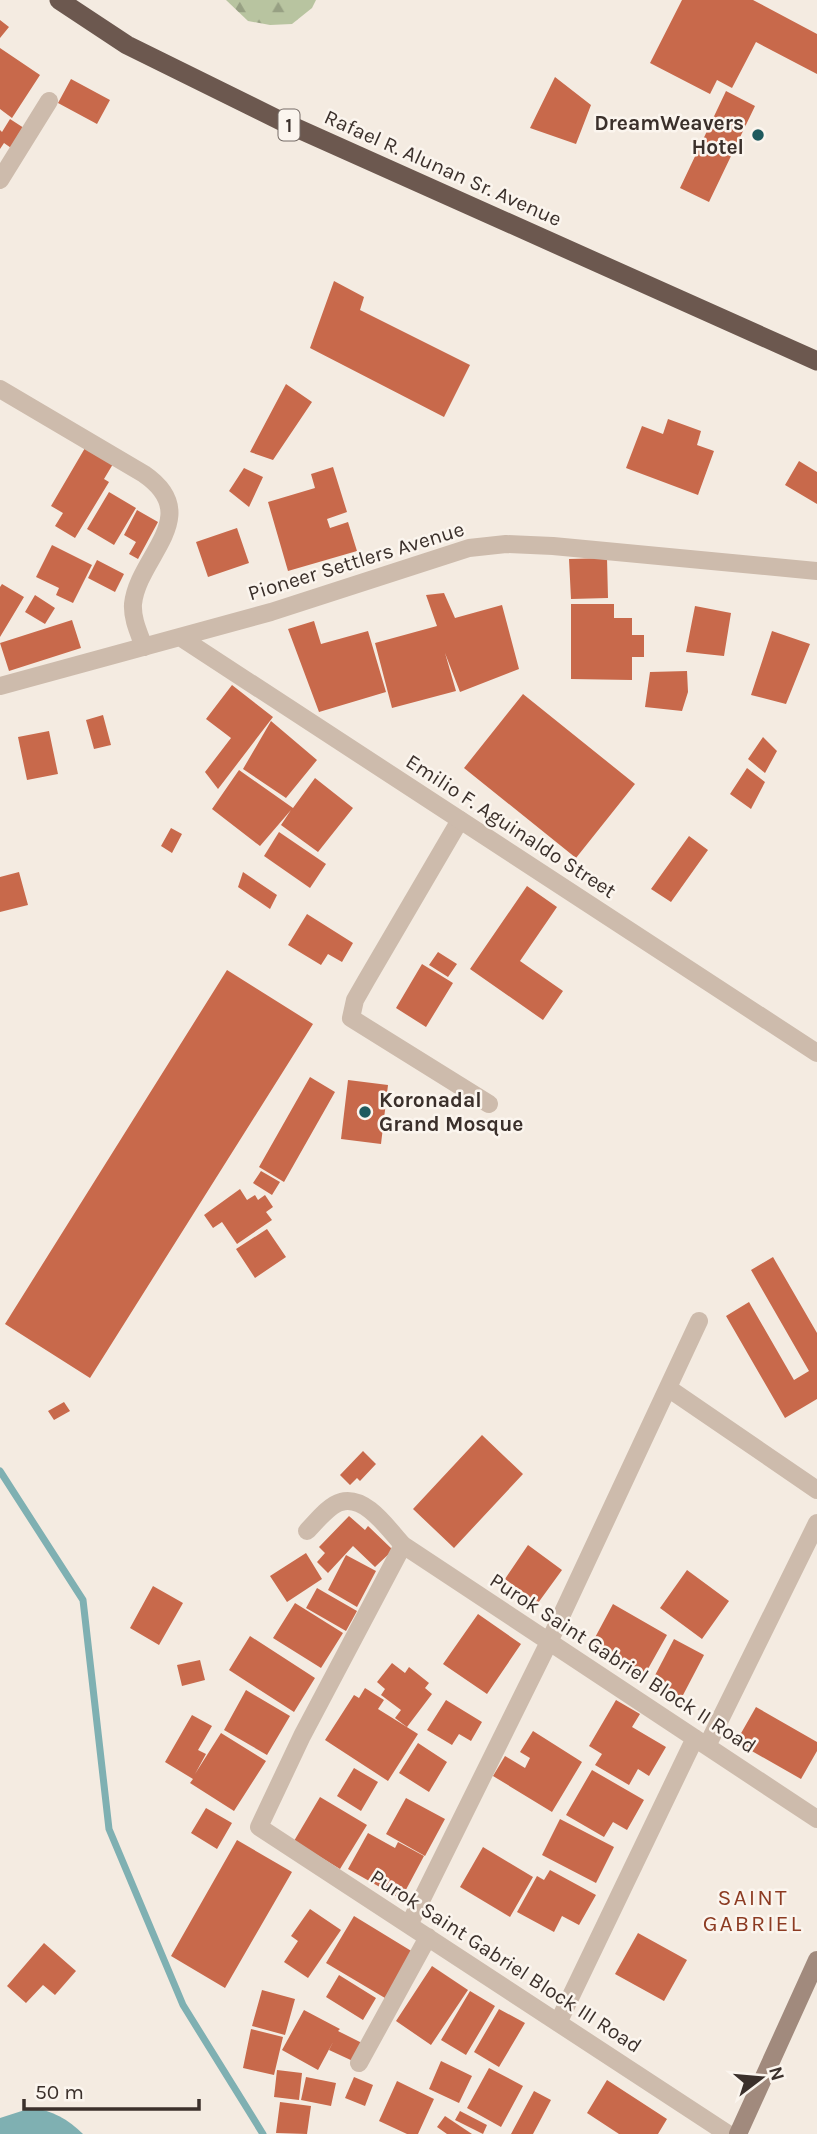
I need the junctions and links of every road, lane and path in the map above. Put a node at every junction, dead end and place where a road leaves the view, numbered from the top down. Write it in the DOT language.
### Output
graph roads {
  1 [pos="59,0"];
  2 [pos="49,101"];
  3 [pos="0,180"];
  4 [pos="817,361"];
  5 [pos="0,389"];
  6 [pos="817,571"];
  7 [pos="180,637"];
  8 [pos="144,646"];
  9 [pos="0,686"];
  10 [pos="460,820"];
  11 [pos="817,1054"];
  12 [pos="489,1104"];
  13 [pos="699,1321"];
  14 [pos="668,1388"];
  15 [pos="817,1490"];
  16 [pos="817,1523"];
  17 [pos="307,1531"];
  18 [pos="403,1545"];
  19 [pos="549,1642"];
  20 [pos="701,1742"];
  21 [pos="817,1819"];
  22 [pos="409,1925"];
  23 [pos="428,1937"];
  24 [pos="817,1960"];
  25 [pos="558,2023"];
  26 [pos="359,2063"];
  27 [pos="728,2134"];
  28 [pos="738,2134"];
  1 -- 4 [label="highway, Rafael R. Alunan Sr. Avenue / 1"];
  2 -- 3 [label="street"];
  5 -- 8 [label="street"];
  6 -- 7 [label="street, Pioneer Settlers Avenue"];
  7 -- 8 [label="street, Pioneer Settlers Avenue"];
  7 -- 10 [label="street, Emilio F. Aguinaldo Street"];
  8 -- 9 [label="street, Pioneer Settlers Avenue"];
  10 -- 11 [label="street, Emilio F. Aguinaldo Street"];
  10 -- 12 [label="street"];
  13 -- 14 [label="street"];
  14 -- 15 [label="street"];
  14 -- 19 [label="street"];
  16 -- 20 [label="street"];
  17 -- 18 [label="street, Purok Saint Gabriel Block II Road"];
  18 -- 19 [label="street, Purok Saint Gabriel Block II Road"];
  18 -- 22 [label="street, Purok Saint Gabriel Block III Road"];
  19 -- 20 [label="street, Purok Saint Gabriel Block II Road"];
  19 -- 22 [label="street"];
  20 -- 21 [label="street, Purok Saint Gabriel Block II Road"];
  20 -- 25 [label="street"];
  22 -- 23 [label="street, Purok Saint Gabriel Block III Road"];
  23 -- 25 [label="street, Purok Saint Gabriel Block III Road"];
  23 -- 26 [label="street"];
  24 -- 28 [label="main road"];
  25 -- 27 [label="street, Purok Saint Gabriel Block III Road"];
}
